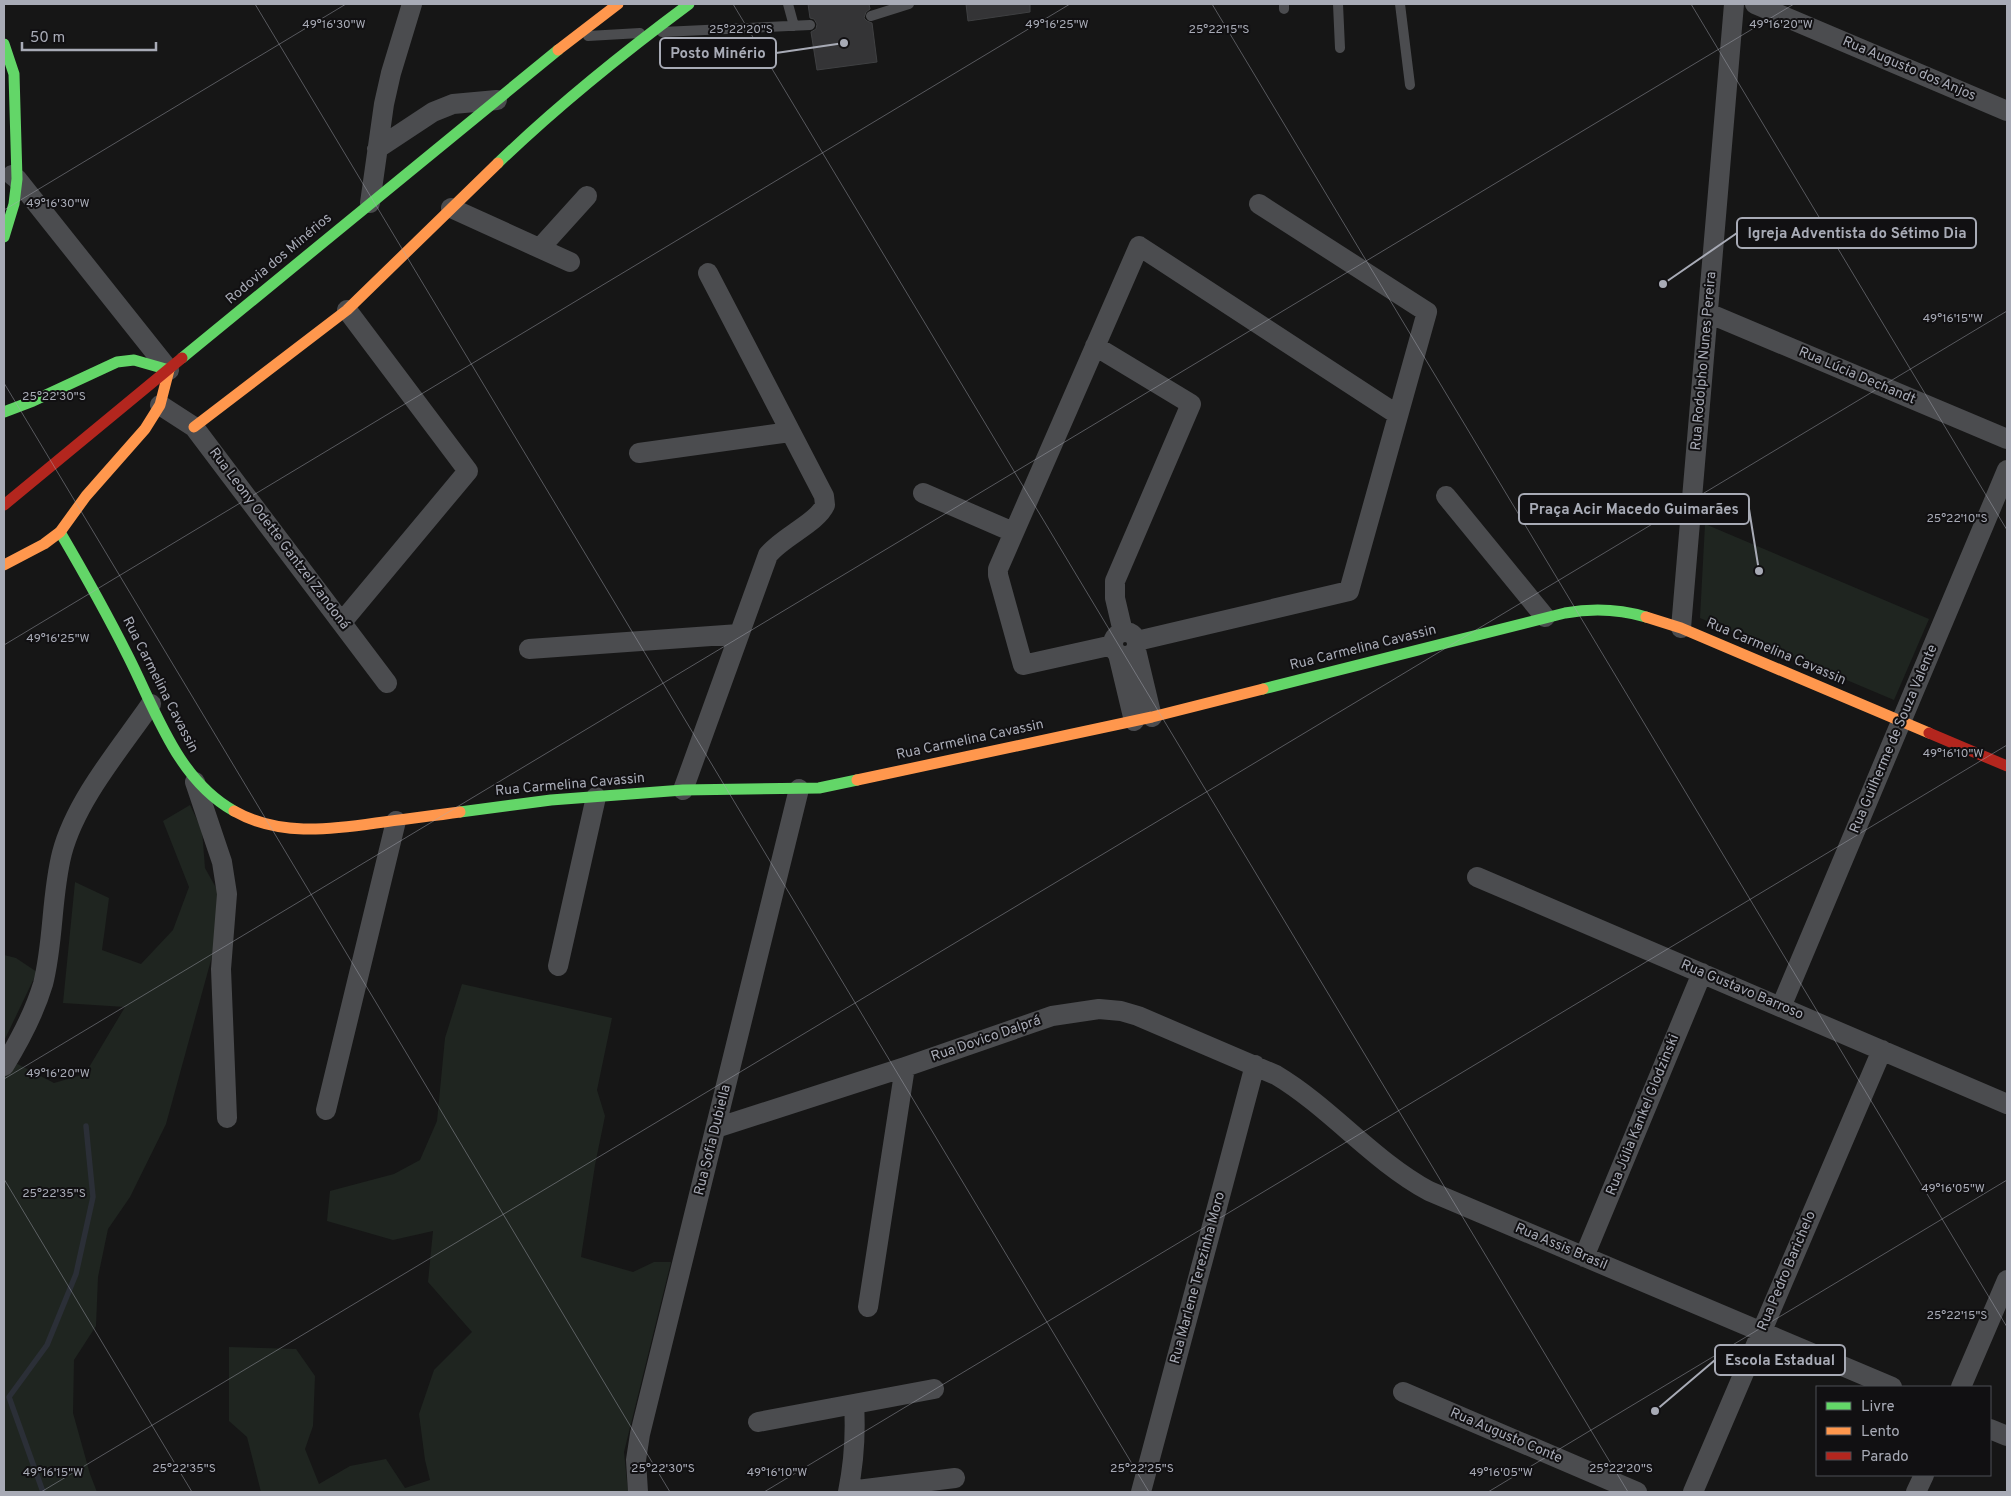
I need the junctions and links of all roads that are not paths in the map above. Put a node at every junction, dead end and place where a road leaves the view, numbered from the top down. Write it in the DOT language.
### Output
graph roads {
  1 [pos="412,4"];
  2 [pos="609,4"];
  3 [pos="618,4"];
  4 [pos="689,4"];
  5 [pos="788,4"];
  6 [pos="909,4"];
  7 [pos="1338,4"];
  8 [pos="1400,4"];
  9 [pos="1734,4"];
  10 [pos="1755,4"];
  11 [pos="871,16"];
  12 [pos="810,25"];
  13 [pos="794,26"];
  14 [pos="650,33"];
  15 [pos="574,37"];
  16 [pos="4,44"];
  17 [pos="1340,48"];
  18 [pos="1410,85"];
  19 [pos="497,100"];
  20 [pos="2007,111"];
  21 [pos="377,149"];
  22 [pos="10,174"];
  23 [pos="587,196"];
  24 [pos="370,203"];
  25 [pos="1260,204"];
  26 [pos="451,208"];
  27 [pos="4,237"];
  28 [pos="540,248"];
  29 [pos="570,262"];
  30 [pos="708,273"];
  31 [pos="347,310"];
  32 [pos="1708,312"];
  33 [pos="1094,346"];
  34 [pos="169,370"];
  35 [pos="160,406"];
  36 [pos="4,412"];
  37 [pos="1398,415"];
  38 [pos="194,427"];
  39 [pos="790,432"];
  40 [pos="2007,439"];
  41 [pos="639,454"];
  42 [pos="2007,470"];
  43 [pos="922,493"];
  44 [pos="1446,496"];
  45 [pos="4,505"];
  46 [pos="60,532"];
  47 [pos="1014,532"];
  48 [pos="4,565"];
  49 [pos="1545,617"];
  50 [pos="342,622"];
  51 [pos="1681,628"];
  52 [pos="739,634"];
  53 [pos="1125,644"];
  54 [pos="529,649"];
  55 [pos="387,682"];
  56 [pos="151,704"];
  57 [pos="1143,719"];
  58 [pos="1901,722"];
  59 [pos="2007,766"];
  60 [pos="195,782"];
  61 [pos="800,789"];
  62 [pos="683,790"];
  63 [pos="596,797"];
  64 [pos="396,821"];
  65 [pos="1476,877"];
  66 [pos="558,966"];
  67 [pos="1702,973"];
  68 [pos="1781,1007"];
  69 [pos="1882,1050"];
  70 [pos="1255,1065"];
  71 [pos="4,1066"];
  72 [pos="906,1067"];
  73 [pos="2007,1104"];
  74 [pos="326,1110"];
  75 [pos="227,1118"];
  76 [pos="716,1128"];
  77 [pos="1584,1257"];
  78 [pos="2007,1280"];
  79 [pos="868,1307"];
  80 [pos="1762,1332"];
  81 [pos="1890,1386"];
  82 [pos="1961,1386"];
  83 [pos="934,1390"];
  84 [pos="1402,1392"];
  85 [pos="854,1404"];
  86 [pos="758,1422"];
  87 [pos="1991,1429"];
  88 [pos="2007,1436"];
  89 [pos="1924,1476"];
  90 [pos="955,1478"];
  91 [pos="848,1491"];
  92 [pos="638,1492"];
  93 [pos="1140,1492"];
  94 [pos="1637,1492"];
  95 [pos="1693,1492"];
  96 [pos="1916,1492"];
  1 -- 21 [label="street"];
  2 -- 15 [label="main road, Rodovia dos Minérios"];
  3 -- 15 [label="main road, Rodovia dos Minérios"];
  4 -- 14 [label="main road"];
  5 -- 13 [label="lane"];
  6 -- 11 [label="lane"];
  7 -- 17 [label="lane"];
  8 -- 18 [label="lane"];
  9 -- 32 [label="street, Rua Rodolpho Nunes Pereira"];
  10 -- 20 [label="street, Rua Augusto dos Anjos"];
  12 -- 13 [label="lane"];
  13 -- 14 [label="lane"];
  14 -- 15 [label="lane"];
  14 -- 26 [label="main road"];
  15 -- 19 [label="main road, Rodovia dos Minérios"];
  16 -- 22 [label="main road"];
  19 -- 21 [label="street"];
  19 -- 24 [label="main road, Rodovia dos Minérios"];
  21 -- 24 [label="street"];
  22 -- 27 [label="main road"];
  22 -- 34 [label="street"];
  23 -- 28 [label="street"];
  24 -- 34 [label="main road, Rodovia dos Minérios"];
  25 -- 37 [label="street"];
  26 -- 28 [label="street"];
  26 -- 31 [label="main road"];
  28 -- 29 [label="street"];
  30 -- 39 [label="street"];
  31 -- 38 [label="main road"];
  31 -- 50 [label="street"];
  32 -- 40 [label="street, Rua Lúcia Dechandt"];
  32 -- 51 [label="street, Rua Rodolpho Nunes Pereira"];
  33 -- 37 [label="street"];
  33 -- 47 [label="street"];
  33 -- 53 [label="street"];
  34 -- 35 [label="main road"];
  34 -- 36 [label="main road"];
  34 -- 45 [label="main road, Rodovia dos Minérios"];
  35 -- 38 [label="street, Rua Leony Odette Gantzel Zandoná"];
  35 -- 46 [label="main road"];
  37 -- 53 [label="street"];
  38 -- 50 [label="street, Rua Leony Odette Gantzel Zandoná"];
  39 -- 41 [label="street"];
  39 -- 52 [label="street"];
  42 -- 58 [label="street, Rua Guilherme de Souza Valente"];
  43 -- 47 [label="street"];
  44 -- 49 [label="street"];
  46 -- 48 [label="main road"];
  46 -- 56 [label="main road, Rua Carmelina Cavassin"];
  47 -- 53 [label="street"];
  49 -- 51 [label="main road, Rua Carmelina Cavassin"];
  49 -- 57 [label="main road, Rua Carmelina Cavassin"];
  50 -- 55 [label="street, Rua Leony Odette Gantzel Zandoná"];
  51 -- 58 [label="main road, Rua Carmelina Cavassin"];
  52 -- 54 [label="street"];
  52 -- 62 [label="street"];
  53 -- 57 [label="street"];
  56 -- 60 [label="main road, Rua Carmelina Cavassin"];
  56 -- 71 [label="street"];
  57 -- 61 [label="main road, Rua Carmelina Cavassin"];
  58 -- 59 [label="main road, Rua Carmelina Cavassin"];
  58 -- 68 [label="street, Rua Guilherme de Souza Valente"];
  60 -- 64 [label="main road, Rua Carmelina Cavassin"];
  60 -- 75 [label="street"];
  61 -- 62 [label="main road, Rua Carmelina Cavassin"];
  61 -- 76 [label="street, Rua Sofia Dubiella"];
  62 -- 63 [label="main road, Rua Carmelina Cavassin"];
  63 -- 64 [label="main road, Rua Carmelina Cavassin"];
  63 -- 66 [label="street"];
  64 -- 74 [label="street"];
  65 -- 67 [label="street, Rua Gustavo Barroso"];
  67 -- 68 [label="street, Rua Gustavo Barroso"];
  67 -- 77 [label="street, Rua Júlia Kankel Glodzinski"];
  68 -- 69 [label="street, Rua Gustavo Barroso"];
  69 -- 73 [label="street, Rua Gustavo Barroso"];
  69 -- 80 [label="street, Rua Pedro Barichelo"];
  70 -- 72 [label="street, Rua Dovico Dalprá"];
  70 -- 77 [label="street, Rua Assis Brasil"];
  70 -- 93 [label="street, Rua Marlene Terezinha Moro"];
  72 -- 76 [label="street, Rua Dovico Dalprá"];
  72 -- 79 [label="street"];
  76 -- 92 [label="street, Rua Sofia Dubiella"];
  77 -- 80 [label="street, Rua Assis Brasil"];
  78 -- 82 [label="street"];
  80 -- 81 [label="street, Rua Assis Brasil"];
  80 -- 95 [label="street, Rua Pedro Barichelo"];
  83 -- 85 [label="street"];
  84 -- 94 [label="street, Rua Augusto Conte"];
  85 -- 86 [label="street"];
  85 -- 91 [label="street"];
  87 -- 88 [label="street"];
  89 -- 96 [label="street"];
  90 -- 91 [label="street"];
}
